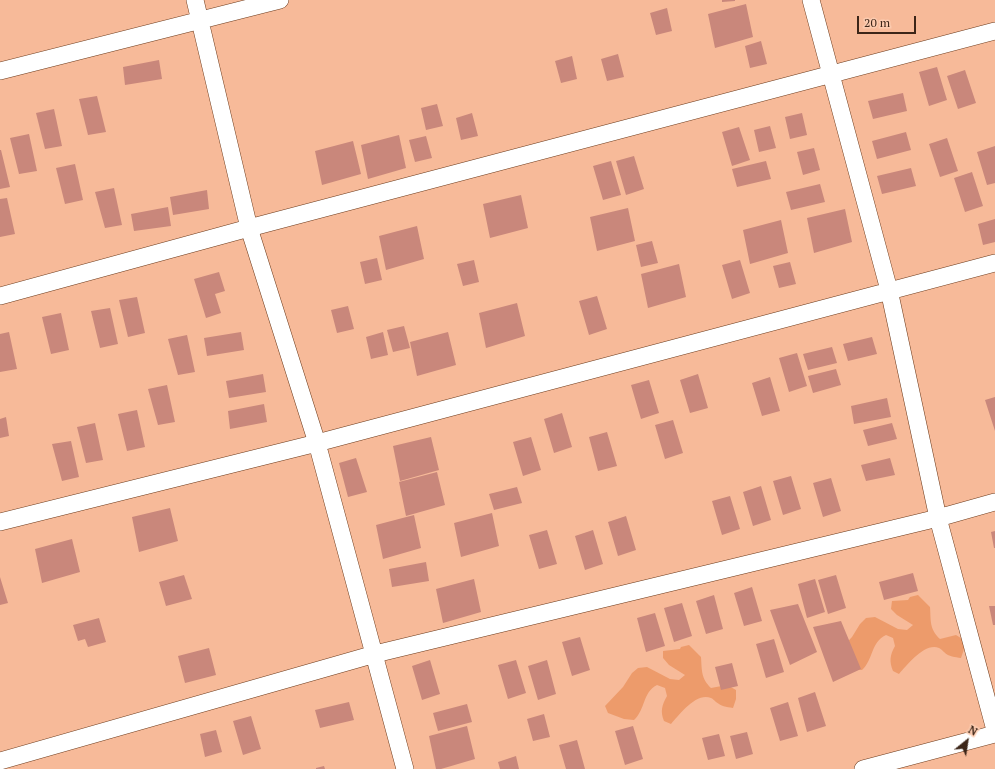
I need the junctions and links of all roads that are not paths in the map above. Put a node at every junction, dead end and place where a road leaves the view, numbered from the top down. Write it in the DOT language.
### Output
graph roads {
  1 [pos="195,0"];
  2 [pos="280,0"];
  3 [pos="811,0"];
  4 [pos="201,21"];
  5 [pos="995,31"];
  6 [pos="0,71"];
  7 [pos="831,73"];
  8 [pos="249,228"];
  9 [pos="995,263"];
  10 [pos="889,290"];
  11 [pos="0,296"];
  12 [pos="317,443"];
  13 [pos="995,502"];
  14 [pos="938,518"];
  15 [pos="0,522"];
  16 [pos="375,654"];
  17 [pos="995,730"];
  18 [pos="995,734"];
  19 [pos="0,761"];
  20 [pos="405,769"];
  21 [pos="863,769"];
  1 -- 4 [label="street"];
  2 -- 4 [label="street"];
  3 -- 7 [label="street"];
  4 -- 6 [label="street"];
  4 -- 8 [label="street"];
  5 -- 7 [label="street"];
  7 -- 8 [label="street"];
  7 -- 10 [label="street"];
  8 -- 11 [label="street"];
  8 -- 12 [label="street"];
  9 -- 10 [label="street"];
  10 -- 12 [label="street"];
  10 -- 14 [label="street"];
  12 -- 15 [label="street"];
  12 -- 16 [label="street"];
  13 -- 14 [label="street"];
  14 -- 16 [label="street"];
  14 -- 17 [label="street"];
  16 -- 19 [label="street"];
  16 -- 20 [label="street"];
  18 -- 21 [label="street"];
}
